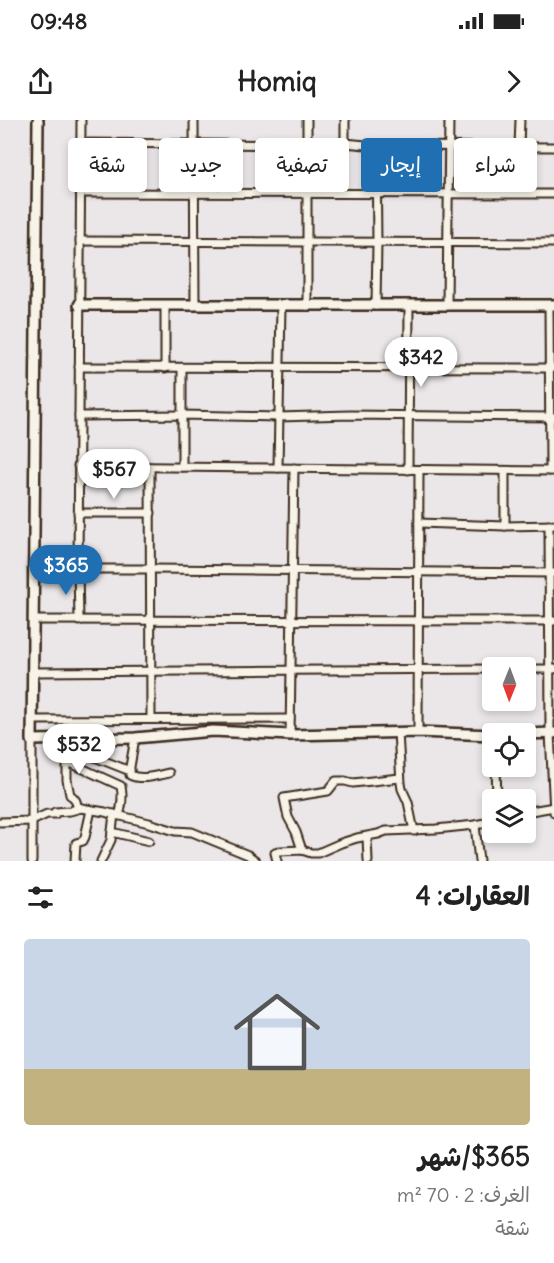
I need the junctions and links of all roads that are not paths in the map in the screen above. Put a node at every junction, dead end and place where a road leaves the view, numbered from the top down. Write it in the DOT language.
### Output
graph roads {
  1 [pos="38,120"];
  2 [pos="81,120"];
  3 [pos="194,120"];
  4 [pos="307,120"];
  5 [pos="345,120"];
  6 [pos="449,120"];
  7 [pos="520,120"];
  8 [pos="81,138"];
  9 [pos="194,138"];
  10 [pos="307,138"];
  11 [pos="345,138"];
  12 [pos="519,138"];
  13 [pos="442,146"];
  14 [pos="448,146"];
  15 [pos="454,146"];
  16 [pos="537,147"];
  17 [pos="554,147"];
  18 [pos="80,193"];
  19 [pos="194,194"];
  20 [pos="307,194"];
  21 [pos="377,194"];
  22 [pos="448,194"];
  23 [pos="554,194"];
  24 [pos="80,242"];
  25 [pos="195,243"];
  26 [pos="308,243"];
  27 [pos="378,243"];
  28 [pos="448,243"];
  29 [pos="554,243"];
  30 [pos="80,305"];
  31 [pos="165,305"];
  32 [pos="195,305"];
  33 [pos="552,305"];
  34 [pos="281,306"];
  35 [pos="307,306"];
  36 [pos="376,306"];
  37 [pos="409,306"];
  38 [pos="447,306"];
  39 [pos="79,367"];
  40 [pos="165,368"];
  41 [pos="182,368"];
  42 [pos="279,368"];
  43 [pos="409,368"];
  44 [pos="552,369"];
  45 [pos="182,415"];
  46 [pos="408,415"];
  47 [pos="79,416"];
  48 [pos="278,417"];
  49 [pos="552,417"];
  50 [pos="78,466"];
  51 [pos="150,467"];
  52 [pos="182,467"];
  53 [pos="278,468"];
  54 [pos="294,468"];
  55 [pos="408,470"];
  56 [pos="419,470"];
  57 [pos="505,471"];
  58 [pos="552,471"];
  59 [pos="78,513"];
  60 [pos="151,513"];
  61 [pos="419,523"];
  62 [pos="552,525"];
  63 [pos="505,526"];
  64 [pos="151,568"];
  65 [pos="78,569"];
  66 [pos="291,570"];
  67 [pos="418,572"];
  68 [pos="552,573"];
  69 [pos="33,620"];
  70 [pos="79,621"];
  71 [pos="152,621"];
  72 [pos="291,621"];
  73 [pos="418,621"];
  74 [pos="552,621"];
  75 [pos="418,668"];
  76 [pos="482,669"];
  77 [pos="536,669"];
  78 [pos="552,669"];
  79 [pos="151,670"];
  80 [pos="291,671"];
  81 [pos="32,672"];
  82 [pos="151,718"];
  83 [pos="290,719"];
  84 [pos="32,720"];
  85 [pos="398,732"];
  86 [pos="418,732"];
  87 [pos="552,733"];
  88 [pos="536,734"];
  89 [pos="290,735"];
  90 [pos="482,735"];
  91 [pos="135,738"];
  92 [pos="65,739"];
  93 [pos="79,739"];
  94 [pos="32,740"];
  95 [pos="66,761"];
  96 [pos="130,771"];
  97 [pos="169,773"];
  98 [pos="400,778"];
  99 [pos="554,807"];
  100 [pos="81,808"];
  101 [pos="91,810"];
  102 [pos="536,810"];
  103 [pos="554,812"];
  104 [pos="116,815"];
  105 [pos="32,821"];
  106 [pos="0,822"];
  107 [pos="482,824"];
  108 [pos="475,825"];
  109 [pos="414,831"];
  110 [pos="112,832"];
  111 [pos="367,837"];
  112 [pos="149,842"];
  113 [pos="302,850"];
  114 [pos="321,852"];
  115 [pos="32,861"];
  116 [pos="75,861"];
  117 [pos="101,861"];
  118 [pos="256,861"];
  119 [pos="277,861"];
  120 [pos="321,861"];
  121 [pos="368,861"];
  122 [pos="479,861"];
  1 -- 69 [label="street"];
  2 -- 8 [label="street"];
  3 -- 9 [label="street"];
  4 -- 10 [label="street"];
  5 -- 11 [label="street"];
  6 -- 14 [label="street"];
  7 -- 12 [label="street"];
  13 -- 14 [label="street"];
  14 -- 15 [label="street"];
  14 -- 22 [label="street"];
  16 -- 17 [label="street"];
  18 -- 19 [label="street"];
  18 -- 24 [label="street"];
  19 -- 20 [label="street"];
  19 -- 25 [label="street"];
  20 -- 21 [label="street"];
  20 -- 26 [label="street"];
  21 -- 22 [label="street"];
  21 -- 27 [label="street"];
  22 -- 23 [label="street"];
  22 -- 28 [label="street"];
  24 -- 25 [label="street"];
  24 -- 30 [label="street"];
  25 -- 26 [label="street"];
  25 -- 32 [label="street"];
  26 -- 27 [label="street"];
  26 -- 35 [label="street"];
  27 -- 28 [label="street"];
  27 -- 36 [label="street"];
  28 -- 29 [label="street"];
  28 -- 38 [label="street"];
  30 -- 31 [label="street"];
  30 -- 39 [label="street"];
  31 -- 32 [label="street"];
  31 -- 40 [label="street"];
  32 -- 34 [label="street"];
  33 -- 38 [label="street"];
  33 -- 44 [label="street"];
  34 -- 35 [label="street"];
  34 -- 42 [label="street"];
  35 -- 36 [label="street"];
  36 -- 37 [label="street"];
  37 -- 38 [label="street"];
  37 -- 43 [label="street"];
  39 -- 40 [label="street"];
  39 -- 47 [label="street"];
  40 -- 41 [label="street"];
  41 -- 42 [label="street"];
  41 -- 45 [label="street"];
  42 -- 43 [label="street"];
  42 -- 48 [label="street"];
  43 -- 44 [label="street"];
  43 -- 46 [label="street"];
  44 -- 49 [label="street"];
  45 -- 47 [label="street"];
  45 -- 48 [label="street"];
  45 -- 52 [label="street"];
  46 -- 48 [label="street"];
  46 -- 49 [label="street"];
  46 -- 55 [label="street"];
  47 -- 50 [label="street"];
  48 -- 53 [label="street"];
  49 -- 58 [label="street"];
  50 -- 51 [label="street"];
  50 -- 59 [label="street"];
  51 -- 52 [label="street"];
  51 -- 60 [label="street"];
  52 -- 53 [label="street"];
  53 -- 54 [label="street"];
  54 -- 55 [label="street"];
  54 -- 66 [label="street"];
  55 -- 56 [label="street"];
  56 -- 57 [label="street"];
  56 -- 61 [label="street"];
  57 -- 58 [label="street"];
  57 -- 63 [label="street"];
  59 -- 60 [label="street"];
  59 -- 65 [label="street"];
  60 -- 64 [label="street"];
  61 -- 63 [label="street"];
  61 -- 67 [label="street"];
  62 -- 63 [label="street"];
  62 -- 68 [label="street"];
  64 -- 65 [label="street"];
  64 -- 66 [label="street"];
  64 -- 71 [label="street"];
  65 -- 70 [label="street"];
  66 -- 67 [label="street"];
  66 -- 72 [label="street"];
  67 -- 68 [label="street"];
  67 -- 73 [label="street"];
  68 -- 74 [label="street"];
  69 -- 70 [label="street"];
  69 -- 81 [label="street"];
  70 -- 71 [label="street"];
  71 -- 72 [label="street"];
  71 -- 79 [label="street"];
  72 -- 73 [label="street"];
  72 -- 80 [label="street"];
  73 -- 74 [label="street"];
  73 -- 75 [label="street"];
  74 -- 78 [label="street"];
  75 -- 76 [label="street"];
  75 -- 80 [label="street"];
  75 -- 86 [label="street"];
  77 -- 78 [label="street"];
  78 -- 87 [label="street"];
  79 -- 80 [label="street"];
  79 -- 81 [label="street"];
  79 -- 82 [label="street"];
  80 -- 83 [label="street"];
  81 -- 84 [label="street"];
  82 -- 83 [label="street"];
  82 -- 84 [label="street"];
  83 -- 89 [label="street"];
  84 -- 94 [label="street"];
  85 -- 86 [label="street"];
  85 -- 89 [label="street"];
  85 -- 98 [label="street"];
  86 -- 90 [label="street"];
  87 -- 88 [label="street"];
  87 -- 99 [label="street"];
  89 -- 91 [label="street"];
  91 -- 93 [label="street"];
  91 -- 96 [label="street"];
  92 -- 93 [label="street"];
  92 -- 94 [label="street"];
  92 -- 95 [label="street"];
  93 -- 96 [label="street"];
  94 -- 105 [label="street"];
  95 -- 100 [label="street"];
  95 -- 104 [label="street"];
  96 -- 97 [label="street"];
  98 -- 109 [label="street"];
  98 -- 113 [label="street"];
  99 -- 102 [label="street"];
  99 -- 103 [label="street"];
  100 -- 101 [label="street"];
  100 -- 105 [label="street"];
  101 -- 104 [label="street"];
  101 -- 116 [label="street"];
  104 -- 110 [label="street"];
  104 -- 118 [label="street"];
  105 -- 106 [label="street"];
  105 -- 115 [label="street"];
  107 -- 108 [label="street"];
  108 -- 109 [label="street"];
  108 -- 122 [label="street"];
  109 -- 111 [label="street"];
  110 -- 112 [label="street"];
  110 -- 117 [label="street"];
  111 -- 114 [label="street"];
  111 -- 121 [label="street"];
  113 -- 114 [label="street"];
  113 -- 119 [label="street"];
  114 -- 120 [label="street"];
}
